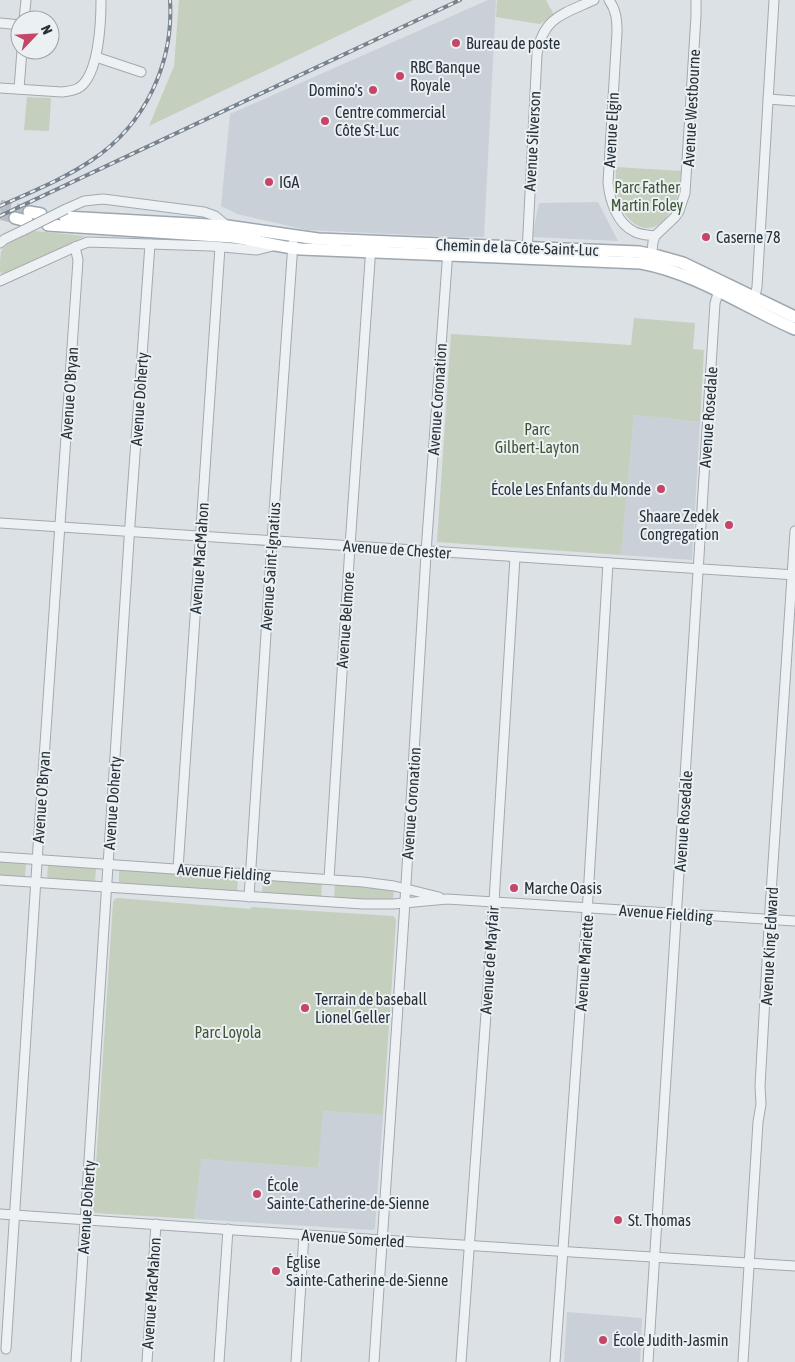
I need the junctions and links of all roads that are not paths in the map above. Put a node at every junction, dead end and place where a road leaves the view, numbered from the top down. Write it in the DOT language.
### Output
graph roads {
  1 [pos="101,0"];
  2 [pos="594,0"];
  3 [pos="608,0"];
  4 [pos="696,0"];
  5 [pos="774,0"];
  6 [pos="96,57"];
  7 [pos="21,60"];
  8 [pos="141,72"];
  9 [pos="0,88"];
  10 [pos="19,89"];
  11 [pos="768,99"];
  12 [pos="795,101"];
  13 [pos="66,213"];
  14 [pos="41,214"];
  15 [pos="24,220"];
  16 [pos="48,225"];
  17 [pos="227,226"];
  18 [pos="293,236"];
  19 [pos="655,236"];
  20 [pos="0,243"];
  21 [pos="150,244"];
  22 [pos="274,246"];
  23 [pos="75,247"];
  24 [pos="220,247"];
  25 [pos="371,247"];
  26 [pos="292,248"];
  27 [pos="448,250"];
  28 [pos="527,253"];
  29 [pos="651,260"];
  30 [pos="0,281"];
  31 [pos="720,287"];
  32 [pos="753,303"];
  33 [pos="795,317"];
  34 [pos="795,330"];
  35 [pos="0,523"];
  36 [pos="59,526"];
  37 [pos="130,531"];
  38 [pos="795,531"];
  39 [pos="200,536"];
  40 [pos="272,541"];
  41 [pos="350,546"];
  42 [pos="427,551"];
  43 [pos="515,557"];
  44 [pos="608,563"];
  45 [pos="698,569"];
  46 [pos="794,575"];
  47 [pos="0,857"];
  48 [pos="37,860"];
  49 [pos="108,864"];
  50 [pos="178,869"];
  51 [pos="250,874"];
  52 [pos="328,879"];
  53 [pos="0,880"];
  54 [pos="36,883"];
  55 [pos="107,887"];
  56 [pos="406,888"];
  57 [pos="249,896"];
  58 [pos="447,899"];
  59 [pos="494,902"];
  60 [pos="405,903"];
  61 [pos="587,908"];
  62 [pos="677,913"];
  63 [pos="770,919"];
  64 [pos="795,921"];
  65 [pos="0,1214"];
  66 [pos="15,1214"];
  67 [pos="85,1219"];
  68 [pos="156,1224"];
  69 [pos="228,1229"];
  70 [pos="304,1234"];
  71 [pos="382,1240"];
  72 [pos="469,1245"];
  73 [pos="563,1251"];
  74 [pos="655,1257"];
  75 [pos="750,1263"];
  76 [pos="795,1266"];
  77 [pos="6,1349"];
  78 [pos="76,1362"];
  79 [pos="147,1362"];
  80 [pos="219,1362"];
  81 [pos="296,1362"];
  82 [pos="374,1362"];
  83 [pos="461,1362"];
  84 [pos="555,1362"];
  85 [pos="648,1362"];
  86 [pos="743,1362"];
  1 -- 6 [label="street"];
  2 -- 28 [label="street, Avenue Silverson"];
  3 -- 19 [label="street, Avenue Elgin"];
  4 -- 19 [label="street, Avenue Westbourne"];
  5 -- 11 [label="street"];
  6 -- 8 [label="street"];
  6 -- 10 [label="street"];
  7 -- 10 [label="street"];
  9 -- 10 [label="street"];
  11 -- 12 [label="street"];
  11 -- 32 [label="street"];
  13 -- 15 [label="street, Chemin de la Côte-Saint-Luc, bridge"];
  13 -- 17 [label="main road, Chemin de la Côte-Saint-Luc"];
  13 -- 17 [label="street, Chemin de la Côte-Saint-Luc"];
  14 -- 15 [label="main road"];
  15 -- 20 [label="street, Chemin de la Côte-Saint-Luc"];
  16 -- 22 [label="main road, Chemin de la Côte-Saint-Luc"];
  17 -- 18 [label="main road, Chemin de la Côte-Saint-Luc"];
  18 -- 25 [label="main road, Chemin de la Côte-Saint-Luc"];
  18 -- 26 [label="street, Avenue Saint-Ignatius"];
  19 -- 29 [label="street"];
  21 -- 23 [label="street, Chemin de la Côte-Saint-Luc"];
  21 -- 24 [label="street, Chemin de la Côte-Saint-Luc"];
  21 -- 37 [label="street, Avenue Doherty"];
  22 -- 24 [label="street, Chemin de la Côte-Saint-Luc"];
  22 -- 26 [label="main road, Chemin de la Côte-Saint-Luc"];
  23 -- 30 [label="street, Chemin de la Côte-Saint-Luc"];
  23 -- 36 [label="street, Avenue O'Bryan"];
  24 -- 39 [label="street, Avenue MacMahon"];
  25 -- 26 [label="main road, Chemin de la Côte-Saint-Luc"];
  25 -- 27 [label="main road, Chemin de la Côte-Saint-Luc"];
  25 -- 41 [label="street, Avenue Belmore"];
  26 -- 40 [label="street, Avenue Saint-Ignatius"];
  27 -- 28 [label="main road, Chemin de la Côte-Saint-Luc"];
  27 -- 42 [label="street, Avenue Coronation"];
  28 -- 29 [label="main road, Chemin de la Côte-Saint-Luc"];
  29 -- 31 [label="main road, Chemin de la Côte-Saint-Luc"];
  31 -- 32 [label="main road, Chemin de la Côte-Saint-Luc"];
  31 -- 45 [label="street, Avenue Rosedale"];
  32 -- 33 [label="main road, Chemin de la Côte-Saint-Luc"];
  32 -- 34 [label="main road, Chemin de la Côte-Saint-Luc"];
  35 -- 36 [label="street, Avenue de Chester"];
  36 -- 37 [label="street, Avenue de Chester"];
  36 -- 48 [label="street, Avenue O'Bryan"];
  37 -- 39 [label="street, Avenue de Chester"];
  37 -- 49 [label="street, Avenue Doherty"];
  38 -- 46 [label="street, Avenue King Edward"];
  39 -- 40 [label="street, Avenue de Chester"];
  39 -- 50 [label="street, Avenue MacMahon"];
  40 -- 41 [label="street, Avenue de Chester"];
  40 -- 51 [label="street, Avenue Saint-Ignatius"];
  41 -- 42 [label="street, Avenue de Chester"];
  41 -- 52 [label="street, Avenue Belmore"];
  42 -- 43 [label="street, Avenue de Chester"];
  42 -- 56 [label="street, Avenue Coronation"];
  43 -- 44 [label="street, Avenue de Chester"];
  43 -- 59 [label="street, Avenue de Mayfair"];
  44 -- 45 [label="street, Avenue de Chester"];
  44 -- 61 [label="street, Avenue Mariette"];
  45 -- 46 [label="street, Avenue de Chester"];
  45 -- 62 [label="street, Avenue Rosedale"];
  46 -- 63 [label="street, Avenue King Edward"];
  47 -- 48 [label="street, Avenue Fielding"];
  48 -- 49 [label="street, Avenue Fielding"];
  48 -- 54 [label="street, Avenue O'Bryan"];
  49 -- 50 [label="street, Avenue Fielding"];
  49 -- 55 [label="street, Avenue Doherty"];
  50 -- 51 [label="street, Avenue Fielding"];
  51 -- 52 [label="street, Avenue Fielding"];
  51 -- 57 [label="street, Avenue Saint-Ignatius"];
  52 -- 56 [label="street, Avenue Fielding"];
  53 -- 54 [label="street, Avenue Fielding"];
  54 -- 55 [label="street, Avenue Fielding"];
  54 -- 66 [label="street, Avenue O'Bryan"];
  55 -- 57 [label="street, Avenue Fielding"];
  55 -- 67 [label="street, Avenue Doherty"];
  56 -- 58 [label="street, Avenue Fielding"];
  56 -- 60 [label="street, Avenue Coronation"];
  57 -- 60 [label="street, Avenue Fielding"];
  58 -- 59 [label="street, Avenue Fielding"];
  58 -- 60 [label="street, Avenue Fielding"];
  59 -- 61 [label="street, Avenue Fielding"];
  59 -- 72 [label="street, Avenue de Mayfair"];
  60 -- 71 [label="street, Avenue Coronation"];
  61 -- 62 [label="street, Avenue Fielding"];
  61 -- 73 [label="street, Avenue Mariette"];
  62 -- 63 [label="street, Avenue Fielding"];
  62 -- 74 [label="street, Avenue Rosedale"];
  63 -- 64 [label="street, Avenue Fielding"];
  63 -- 75 [label="street, Avenue King Edward"];
  65 -- 66 [label="street, Avenue Somerled"];
  66 -- 67 [label="street, Avenue Somerled"];
  66 -- 77 [label="street, Avenue O'Bryan"];
  67 -- 68 [label="street, Avenue Somerled"];
  67 -- 78 [label="street, Avenue Doherty"];
  68 -- 69 [label="street, Avenue Somerled"];
  68 -- 79 [label="street, Avenue MacMahon"];
  69 -- 70 [label="street, Avenue Somerled"];
  69 -- 80 [label="street"];
  70 -- 71 [label="street, Avenue Somerled"];
  70 -- 81 [label="street"];
  71 -- 72 [label="street, Avenue Somerled"];
  71 -- 82 [label="street, Avenue Coronation"];
  72 -- 73 [label="street, Avenue Somerled"];
  72 -- 83 [label="street, Avenue de Mayfair"];
  73 -- 74 [label="street, Avenue Somerled"];
  73 -- 84 [label="street, Avenue Mariette"];
  74 -- 75 [label="street, Avenue Somerled"];
  74 -- 85 [label="street, Avenue Rosedale"];
  75 -- 76 [label="street, Avenue Somerled"];
  75 -- 86 [label="street, Avenue King Edward"];
}
